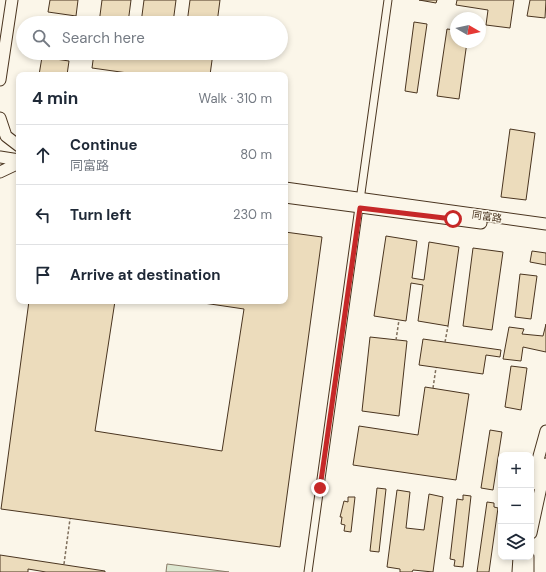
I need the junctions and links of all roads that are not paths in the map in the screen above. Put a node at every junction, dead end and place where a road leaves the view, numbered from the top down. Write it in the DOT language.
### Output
graph roads {
  1 [pos="12,0"];
  2 [pos="388,0"];
  3 [pos="0,80"];
  4 [pos="0,118"];
  5 [pos="16,144"];
  6 [pos="0,150"];
  7 [pos="16,152"];
  8 [pos="0,157"];
  9 [pos="16,160"];
  10 [pos="16,164"];
  11 [pos="0,172"];
  12 [pos="288,189"];
  13 [pos="288,197"];
  14 [pos="360,203"];
  15 [pos="546,224"];
  16 [pos="546,231"];
  17 [pos="546,431"];
  18 [pos="546,464"];
  19 [pos="534,474"];
  20 [pos="533,524"];
  21 [pos="519,560"];
  22 [pos="528,560"];
  23 [pos="308,572"];
  24 [pos="518,572"];
  25 [pos="528,572"];
  1 -- 3 [label="street"];
  2 -- 14 [label="street"];
  4 -- 5 [label="street"];
  6 -- 7 [label="street"];
  8 -- 9 [label="street"];
  10 -- 11 [label="street"];
  12 -- 14 [label="street, 同富路"];
  13 -- 14 [label="street, 同富路"];
  14 -- 15 [label="street, 同富路"];
  14 -- 16 [label="street, 同富路"];
  14 -- 23 [label="street"];
  17 -- 19 [label="street"];
  18 -- 20 [label="street"];
  21 -- 24 [label="street"];
  22 -- 25 [label="street"];
}
